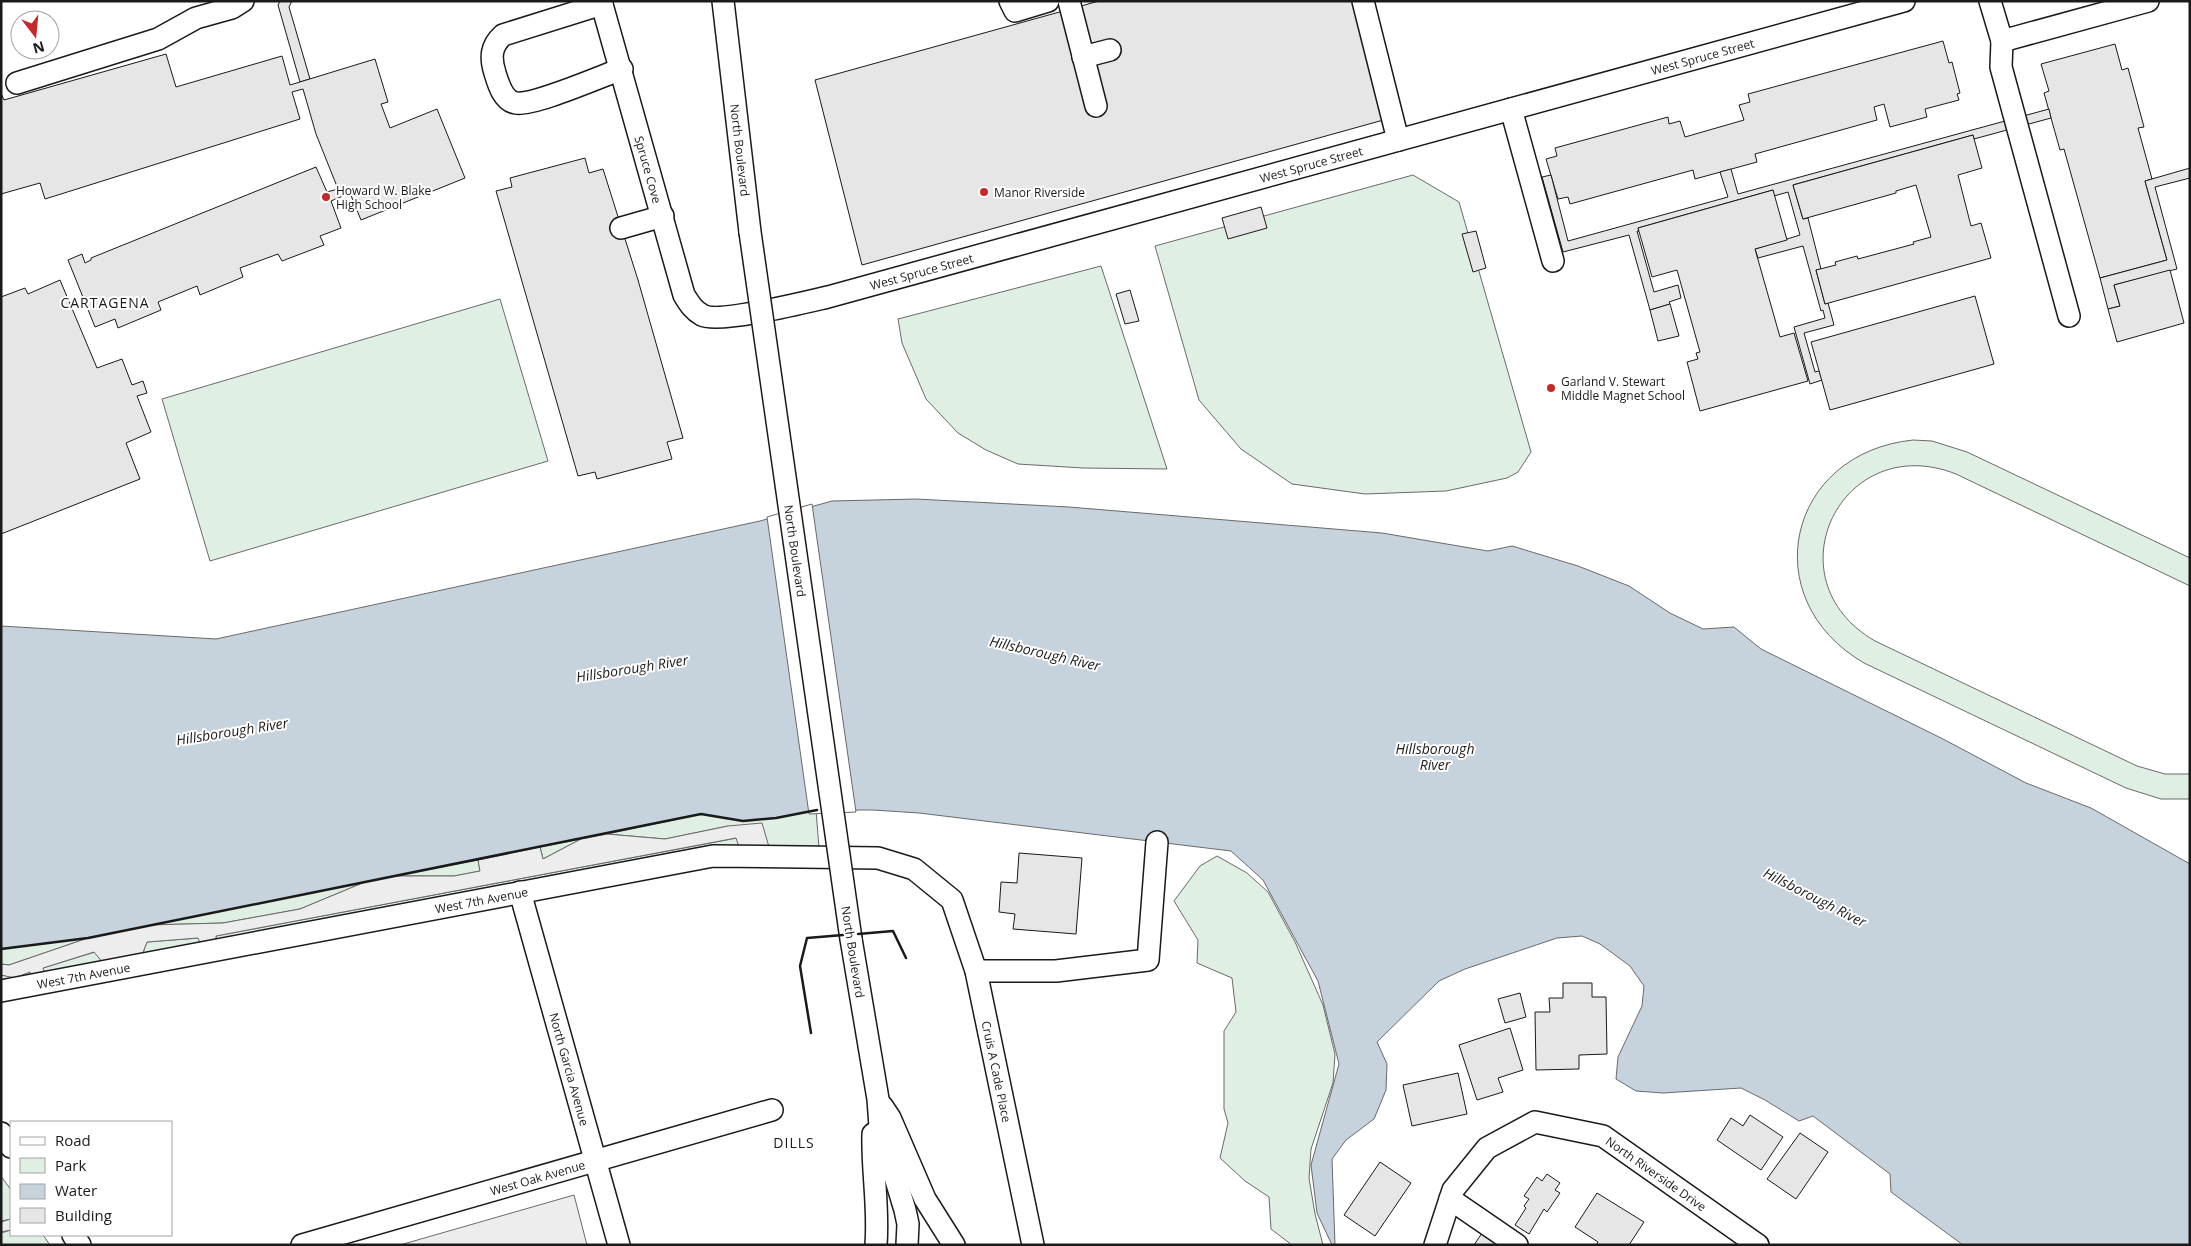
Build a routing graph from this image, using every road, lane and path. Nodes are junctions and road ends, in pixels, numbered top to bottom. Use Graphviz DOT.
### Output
graph roads {
  1 [pos="243,1"];
  2 [pos="723,1"];
  3 [pos="1048,1"];
  4 [pos="1069,1"];
  5 [pos="1363,1"];
  6 [pos="1904,1"];
  7 [pos="1990,1"];
  8 [pos="2148,1"];
  9 [pos="602,3"];
  10 [pos="1012,6"];
  11 [pos="2002,41"];
  12 [pos="1110,50"];
  13 [pos="1083,57"];
  14 [pos="622,69"];
  15 [pos="17,82"];
  16 [pos="1096,106"];
  17 [pos="1511,109"];
  18 [pos="1398,140"];
  19 [pos="662,216"];
  20 [pos="621,228"];
  21 [pos="1554,261"];
  22 [pos="718,316"];
  23 [pos="2069,316"];
  24 [pos="1158,842"];
  25 [pos="520,892"];
  26 [pos="952,900"];
  27 [pos="976,971"];
  28 [pos="1,991"];
  29 [pos="878,1099"];
  30 [pos="772,1110"];
  31 [pos="1,1133"];
  32 [pos="10,1146"];
  33 [pos="595,1161"];
  34 [pos="1452,1194"];
  35 [pos="313,1243"];
  36 [pos="618,1245"];
  37 [pos="876,1245"];
  38 [pos="908,1245"];
  39 [pos="954,1245"];
  40 [pos="1033,1245"];
  41 [pos="1435,1245"];
  42 [pos="1517,1245"];
  43 [pos="1758,1245"];
  1 -- 15 [label="street"];
  2 -- 29 [label="street, North Boulevard, bridge"];
  3 -- 10 [label="street"];
  4 -- 13 [label="street"];
  5 -- 18 [label="street"];
  6 -- 17 [label="street, West Spruce Street"];
  7 -- 11 [label="street"];
  8 -- 11 [label="street"];
  9 -- 14 [label="street, Spruce Cove"];
  9 -- 14 [label="street"];
  11 -- 23 [label="street"];
  12 -- 13 [label="street"];
  13 -- 16 [label="street"];
  14 -- 19 [label="street, Spruce Cove"];
  17 -- 18 [label="street, West Spruce Street"];
  17 -- 21 [label="street"];
  18 -- 22 [label="street, West Spruce Street"];
  19 -- 20 [label="street"];
  19 -- 22 [label="street, Spruce Cove"];
  24 -- 27 [label="street"];
  25 -- 26 [label="street, West 7th Avenue"];
  25 -- 28 [label="street, West 7th Avenue"];
  25 -- 33 [label="street, North Garcia Avenue"];
  26 -- 27 [label="street, Cruis A Cade Place"];
  27 -- 40 [label="street, Cruis A Cade Place"];
  29 -- 37 [label="street"];
  29 -- 38 [label="street, North Boulevard"];
  29 -- 39 [label="street, North Boulevard"];
  30 -- 33 [label="street, West Oak Avenue"];
  31 -- 32 [label="street"];
  33 -- 35 [label="street, West Oak Avenue"];
  33 -- 36 [label="street, North Garcia Avenue"];
  34 -- 41 [label="street, North Riverside Drive"];
  34 -- 42 [label="street"];
  34 -- 43 [label="street, North Riverside Drive"];
}
